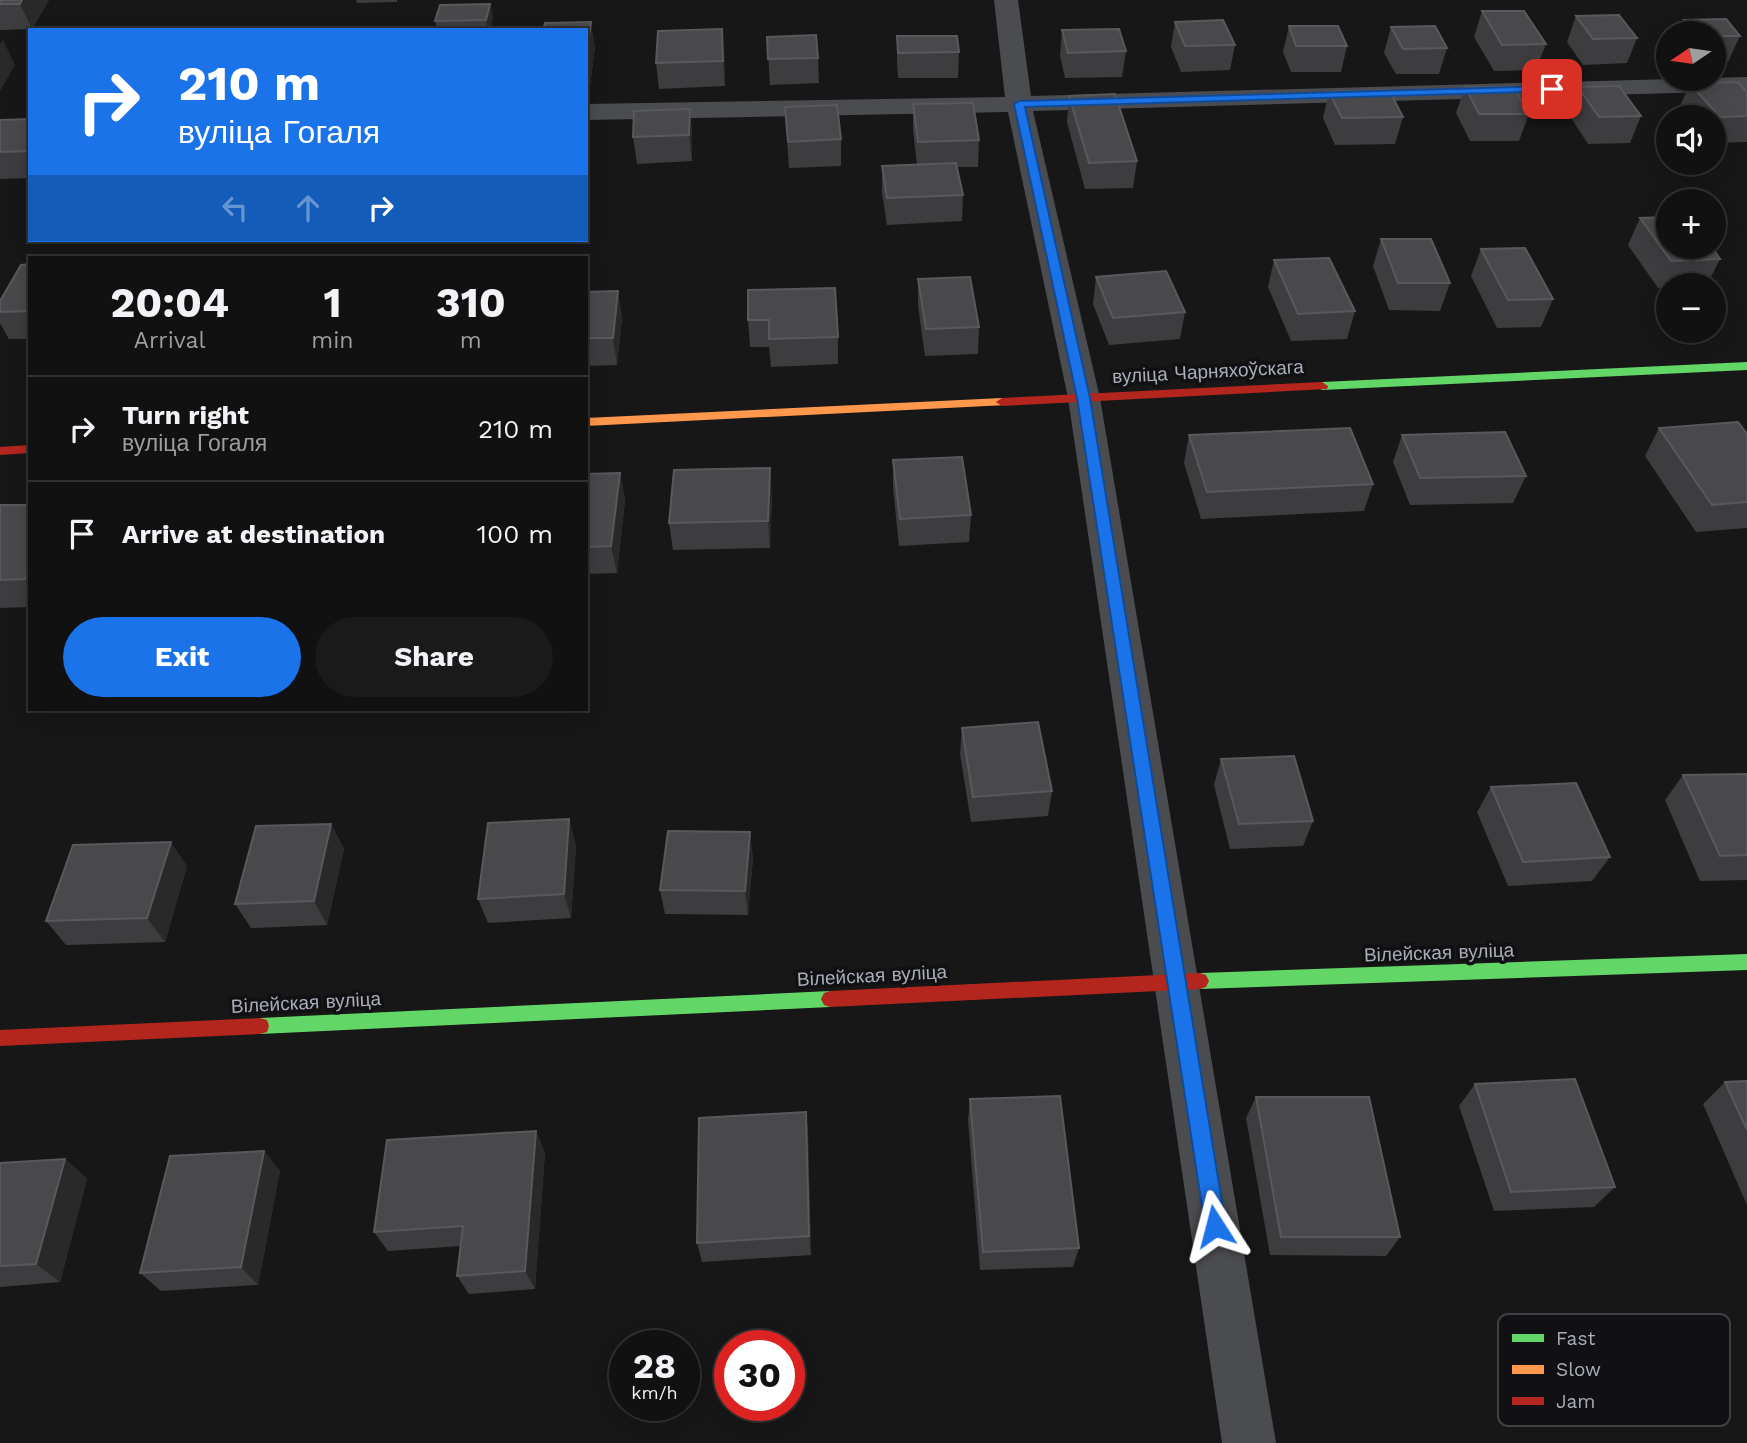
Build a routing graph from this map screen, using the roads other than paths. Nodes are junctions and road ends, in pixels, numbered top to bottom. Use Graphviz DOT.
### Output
graph roads {
  1 [pos="1006,0"];
  2 [pos="1747,84"];
  3 [pos="1019,104"];
  4 [pos="588,111"];
  5 [pos="1747,366"];
  6 [pos="1084,398"];
  7 [pos="588,422"];
  8 [pos="28,449"];
  9 [pos="0,451"];
  10 [pos="1747,962"];
  11 [pos="1177,982"];
  12 [pos="0,1038"];
  13 [pos="1249,1443"];
  1 -- 3 [label="street"];
  2 -- 3 [label="street"];
  3 -- 4 [label="street"];
  3 -- 6 [label="street"];
  5 -- 6 [label="street, вуліца Чарняхоўскага"];
  6 -- 7 [label="street, вуліца Чарняхоўскага"];
  6 -- 11 [label="street"];
  8 -- 9 [label="street"];
  10 -- 11 [label="street, Вілейская вуліца"];
  11 -- 12 [label="street, Вілейская вуліца"];
  11 -- 13 [label="street"];
}
